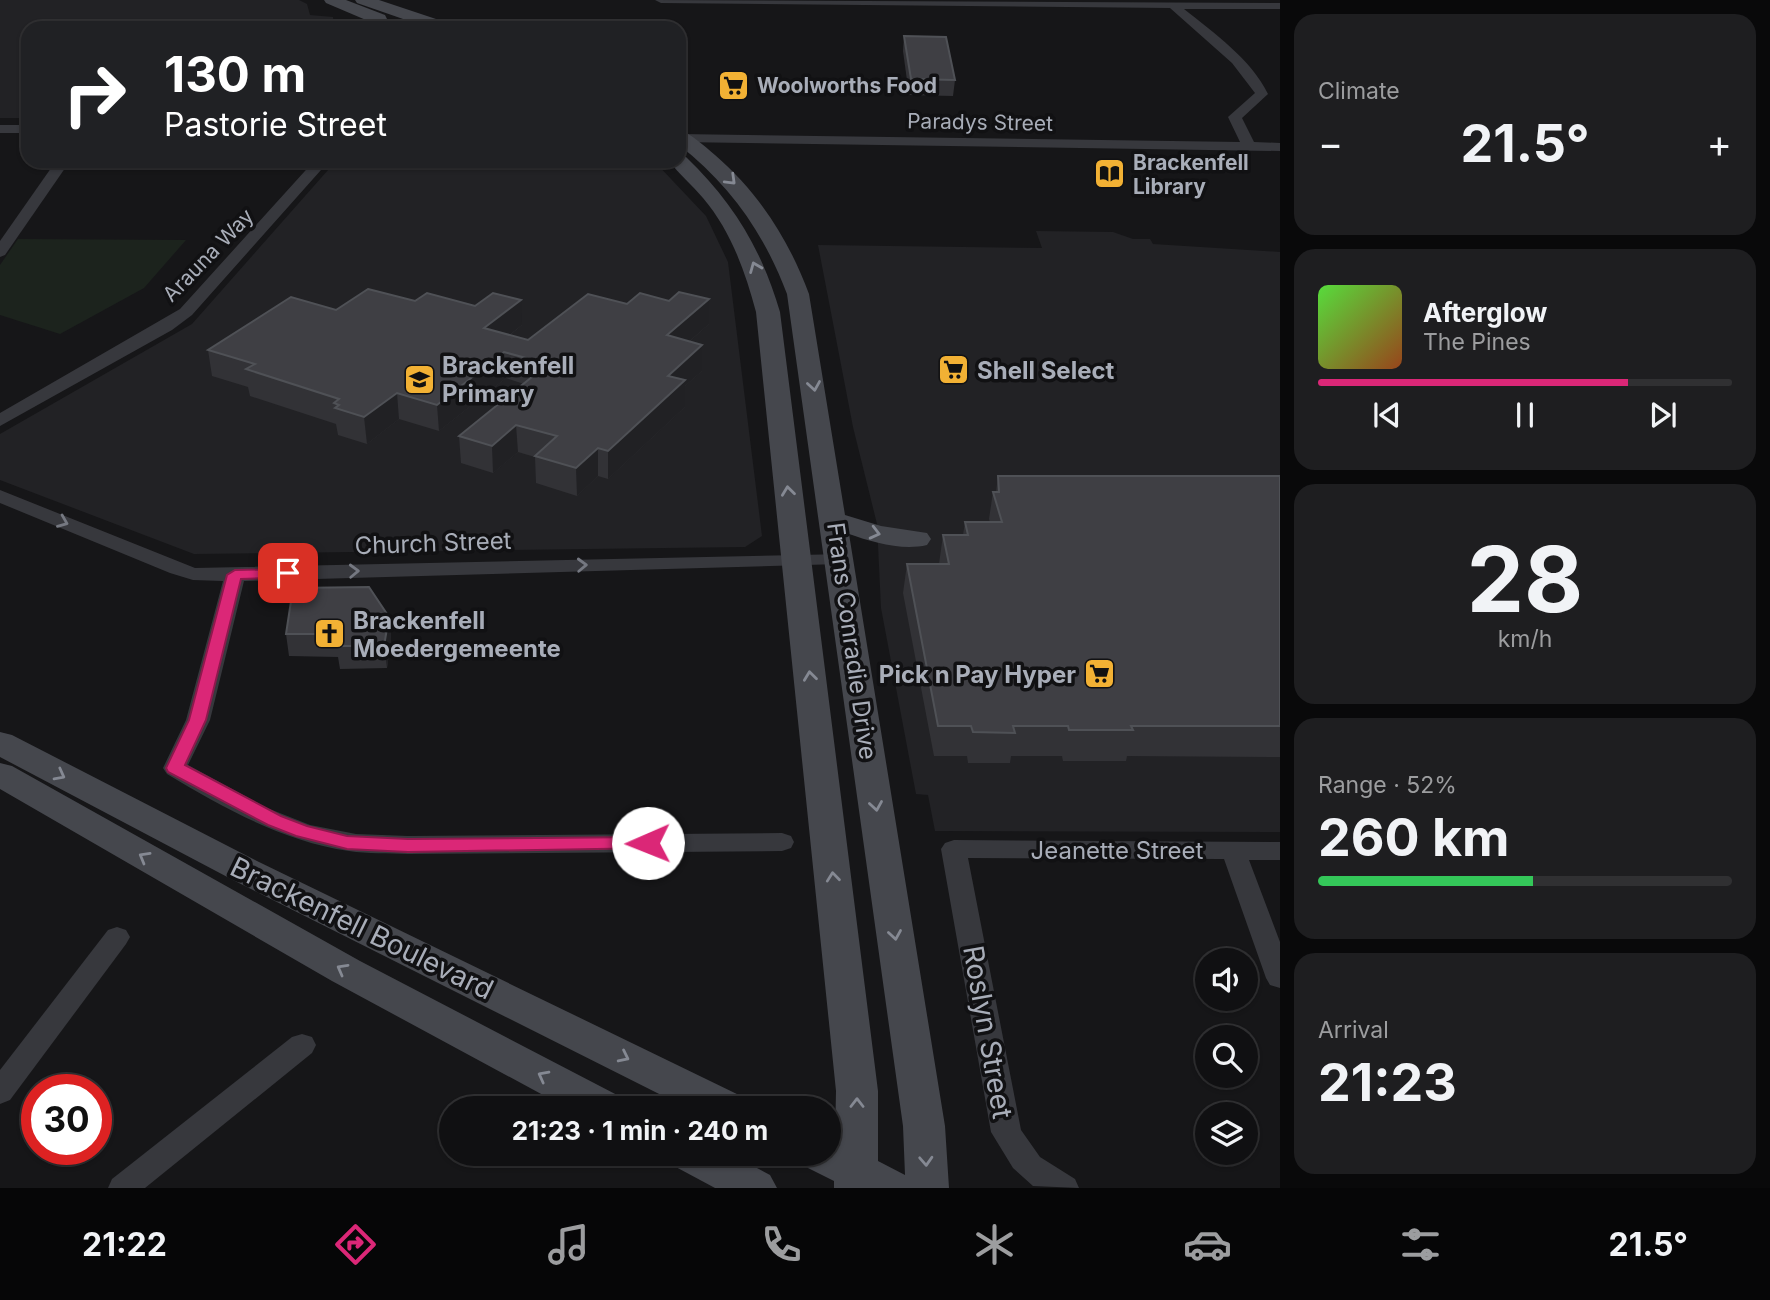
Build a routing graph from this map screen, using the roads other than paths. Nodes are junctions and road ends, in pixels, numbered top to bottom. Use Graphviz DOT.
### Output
graph roads {
  1 [pos="332,0"];
  2 [pos="363,0"];
  3 [pos="661,0"];
  4 [pos="1026,2"];
  5 [pos="1173,5"];
  6 [pos="1280,6"];
  7 [pos="388,21"];
  8 [pos="424,21"];
  9 [pos="0,129"];
  10 [pos="21,129"];
  11 [pos="686,143"];
  12 [pos="1249,146"];
  13 [pos="686,147"];
  14 [pos="1280,147"];
  15 [pos="686,152"];
  16 [pos="58,168"];
  17 [pos="316,168"];
  18 [pos="0,253"];
  19 [pos="0,421"];
  20 [pos="0,496"];
  21 [pos="834,520"];
  22 [pos="917,539"];
  23 [pos="840,558"];
  24 [pos="796,559"];
  25 [pos="235,575"];
  26 [pos="0,743"];
  27 [pos="0,774"];
  28 [pos="782,842"];
  29 [pos="954,849"];
  30 [pos="1233,850"];
  31 [pos="1280,850"];
  32 [pos="117,937"];
  33 [pos="1280,978"];
  34 [pos="302,1045"];
  35 [pos="0,1092"];
  36 [pos="582,1096"];
  37 [pos="702,1096"];
  38 [pos="714,1166"];
  39 [pos="839,1166"];
  40 [pos="867,1183"];
  41 [pos="123,1188"];
  42 [pos="755,1188"];
  43 [pos="928,1188"];
  44 [pos="1064,1188"];
  1 -- 7 [label="street"];
  2 -- 8 [label="street"];
  3 -- 4 [label="street"];
  4 -- 5 [label="street"];
  5 -- 6 [label="street"];
  5 -- 12 [label="street"];
  9 -- 10 [label="street"];
  11 -- 12 [label="street, Paradys Street"];
  12 -- 14 [label="street, Paradys Street"];
  13 -- 21 [label="street, Frans Conradie Drive, one-way"];
  24 -- 15 [label="street, Frans Conradie Drive, one-way"];
  16 -- 18 [label="street"];
  17 -- 19 [label="street, Arauna Way"];
  20 -- 25 [label="street, Church Street, one-way"];
  21 -- 22 [label="street, one-way"];
  21 -- 23 [label="street, Frans Conradie Drive"];
  23 -- 24 [label="street, Church Street"];
  23 -- 43 [label="street, Frans Conradie Drive, one-way"];
  25 -- 24 [label="street, Church Street, one-way"];
  40 -- 24 [label="street, Frans Conradie Drive, one-way"];
  25 -- 28 [label="street"];
  26 -- 37 [label="street, Brackenfell Boulevard, one-way"];
  36 -- 27 [label="street, Brackenfell Boulevard, one-way"];
  29 -- 30 [label="street, Jeanette Street"];
  29 -- 44 [label="street, Roslyn Street"];
  30 -- 31 [label="street, Jeanette Street"];
  30 -- 33 [label="street"];
  32 -- 35 [label="street"];
  34 -- 41 [label="street"];
  38 -- 42 [label="street"];
  39 -- 40 [label="street"];
}
